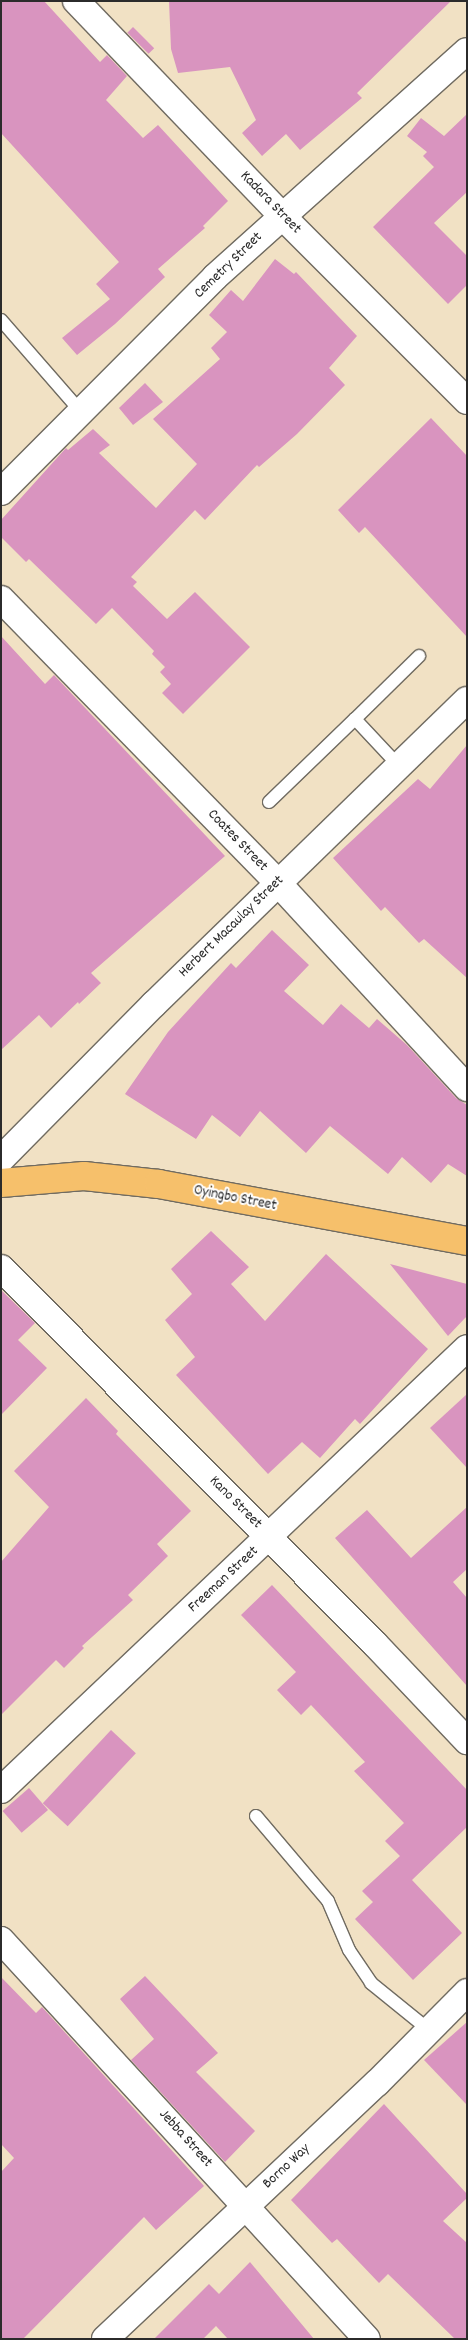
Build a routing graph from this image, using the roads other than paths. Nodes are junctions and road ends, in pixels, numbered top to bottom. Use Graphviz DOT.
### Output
graph roads {
  1 [pos="76,1"];
  2 [pos="467,51"];
  3 [pos="281,215"];
  4 [pos="1,320"];
  5 [pos="467,401"];
  6 [pos="82,413"];
  7 [pos="1,492"];
  8 [pos="1,599"];
  9 [pos="419,656"];
  10 [pos="467,700"];
  11 [pos="355,719"];
  12 [pos="398,765"];
  13 [pos="269,802"];
  14 [pos="278,883"];
  15 [pos="467,1088"];
  16 [pos="1,1158"];
  17 [pos="1,1183"];
  18 [pos="467,1241"];
  19 [pos="1,1268"];
  20 [pos="467,1348"];
  21 [pos="269,1537"];
  22 [pos="467,1741"];
  23 [pos="1,1790"];
  24 [pos="256,1816"];
  25 [pos="1,1940"];
  26 [pos="467,1992"];
  27 [pos="429,2030"];
  28 [pos="245,2207"];
  29 [pos="105,2339"];
  30 [pos="367,2339"];
  1 -- 3 [label="street, Kadara Street"];
  2 -- 3 [label="street, Cemetry Street"];
  3 -- 5 [label="street, Kadara Street"];
  3 -- 6 [label="street, Cemetry Street"];
  4 -- 6 [label="lane"];
  6 -- 7 [label="street, Cemetry Street"];
  8 -- 14 [label="street, Coates Street"];
  9 -- 11 [label="lane"];
  10 -- 12 [label="street, Herbert Macaulay Street"];
  11 -- 12 [label="lane"];
  11 -- 13 [label="lane"];
  12 -- 14 [label="street, Herbert Macaulay Street"];
  14 -- 15 [label="street, Coates Street"];
  14 -- 16 [label="street, Herbert Macaulay Street"];
  17 -- 18 [label="highway, Oyingbo Street"];
  19 -- 21 [label="street, Kano Street"];
  20 -- 21 [label="street, Freeman Street"];
  21 -- 22 [label="street, Kano Street"];
  21 -- 23 [label="street, Freeman Street"];
  24 -- 27 [label="lane"];
  25 -- 28 [label="street, Jebba Street"];
  26 -- 27 [label="street, Borno Way"];
  27 -- 28 [label="street, Borno Way"];
  28 -- 29 [label="street, Borno Way"];
  28 -- 30 [label="street, Jebba Street"];
}
